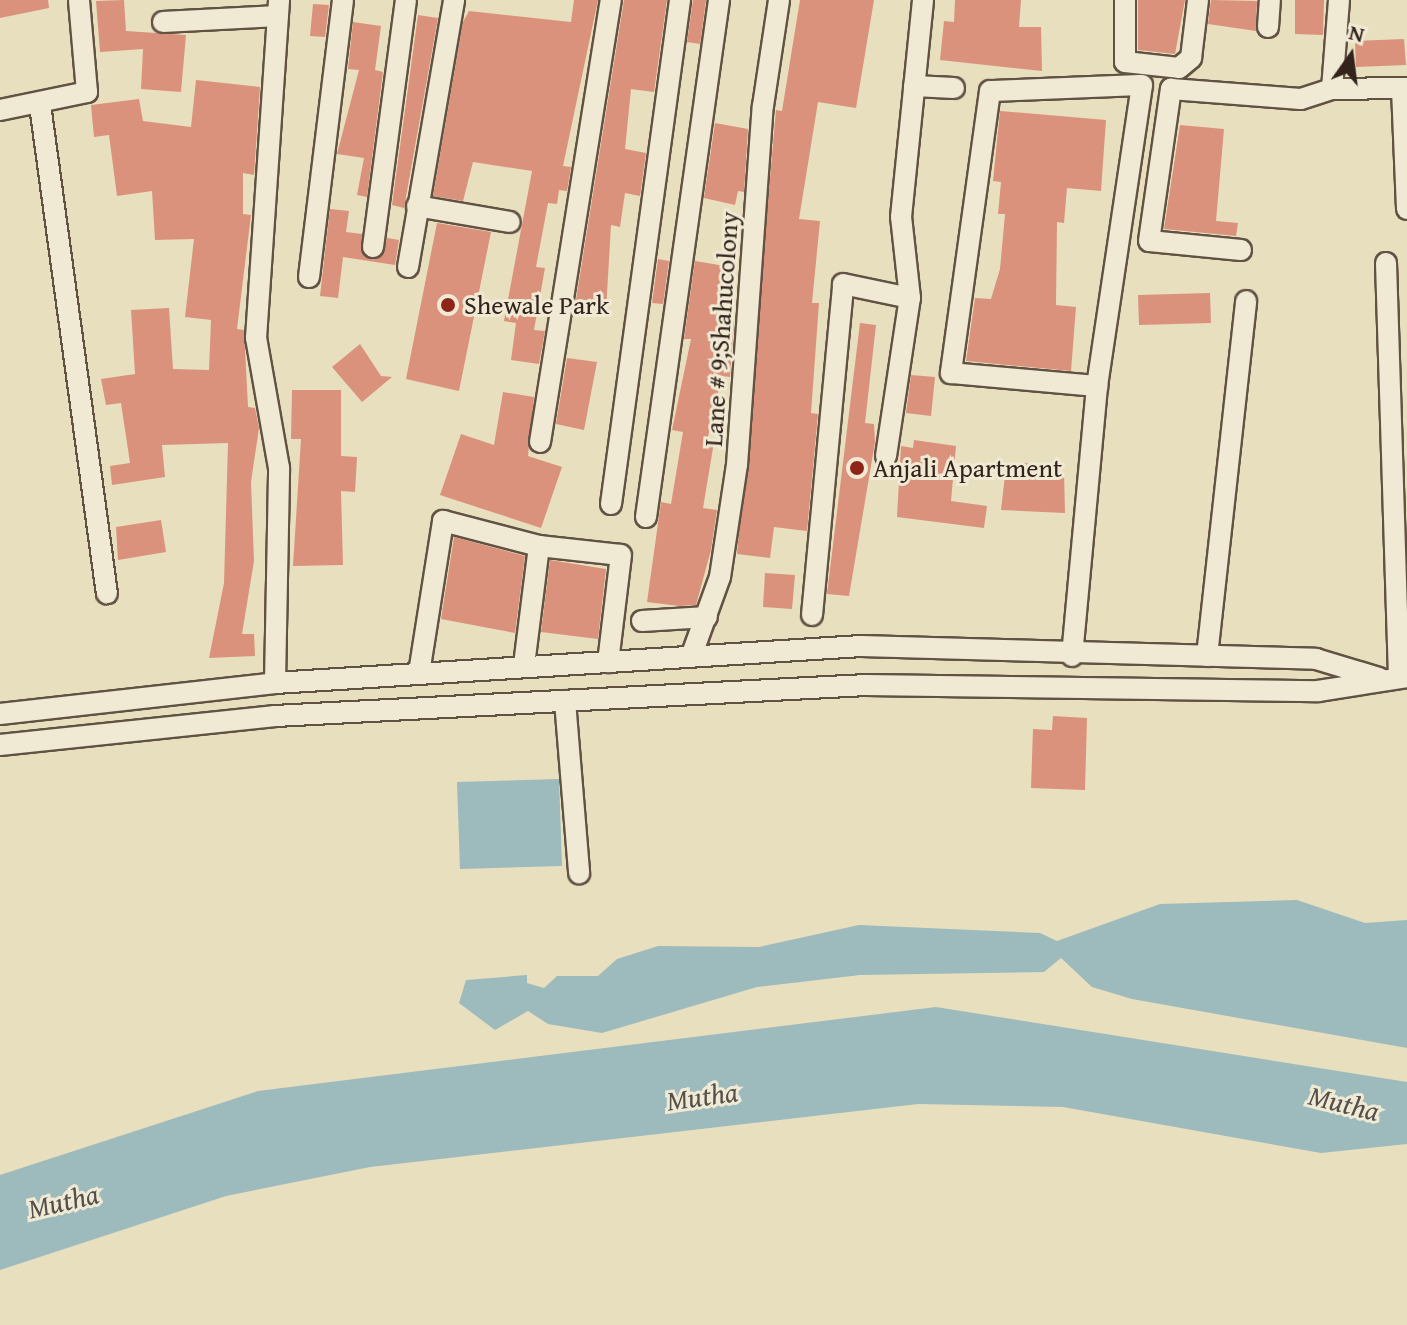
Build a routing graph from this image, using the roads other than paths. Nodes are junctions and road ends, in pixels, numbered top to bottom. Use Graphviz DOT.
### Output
graph roads {
  1 [pos="79,0"];
  2 [pos="343,0"];
  3 [pos="406,0"];
  4 [pos="454,0"];
  5 [pos="611,0"];
  6 [pos="680,0"];
  7 [pos="719,0"];
  8 [pos="779,0"];
  9 [pos="923,0"];
  10 [pos="1125,0"];
  11 [pos="1198,0"];
  12 [pos="1270,0"];
  13 [pos="1339,0"];
  14 [pos="279,8"];
  15 [pos="163,22"];
  16 [pos="1268,27"];
  17 [pos="914,86"];
  18 [pos="954,88"];
  19 [pos="1404,88"];
  20 [pos="1332,89"];
  21 [pos="40,105"];
  22 [pos="0,110"];
  23 [pos="417,206"];
  24 [pos="1407,209"];
  25 [pos="510,222"];
  26 [pos="373,247"];
  27 [pos="1241,250"];
  28 [pos="1386,263"];
  29 [pos="408,267"];
  30 [pos="309,277"];
  31 [pos="910,298"];
  32 [pos="1246,301"];
  33 [pos="1097,386"];
  34 [pos="540,442"];
  35 [pos="886,456"];
  36 [pos="611,504"];
  37 [pos="646,517"];
  38 [pos="539,546"];
  39 [pos="107,593"];
  40 [pos="812,615"];
  41 [pos="707,617"];
  42 [pos="642,621"];
  43 [pos="1072,656"];
  44 [pos="1207,656"];
  45 [pos="691,657"];
  46 [pos="608,662"];
  47 [pos="524,665"];
  48 [pos="419,673"];
  49 [pos="1396,678"];
  50 [pos="275,683"];
  51 [pos="565,701"];
  52 [pos="0,714"];
  53 [pos="0,745"];
  54 [pos="579,873"];
  1 -- 21 [label="street"];
  2 -- 30 [label="street"];
  3 -- 26 [label="street"];
  4 -- 23 [label="street"];
  5 -- 34 [label="street"];
  6 -- 36 [label="street"];
  7 -- 37 [label="street"];
  8 -- 41 [label="street, Lane # 9;Shahucolony"];
  9 -- 17 [label="street"];
  10 -- 11 [label="street"];
  12 -- 16 [label="street"];
  13 -- 20 [label="street"];
  14 -- 15 [label="street"];
  14 -- 50 [label="street"];
  17 -- 18 [label="street"];
  17 -- 31 [label="street"];
  19 -- 20 [label="street"];
  19 -- 24 [label="street"];
  20 -- 27 [label="street"];
  21 -- 22 [label="street"];
  21 -- 39 [label="street"];
  23 -- 25 [label="street"];
  23 -- 29 [label="street"];
  28 -- 49 [label="street"];
  31 -- 35 [label="street"];
  31 -- 40 [label="street"];
  32 -- 44 [label="street"];
  33 -- 33 [label="street"];
  33 -- 43 [label="street"];
  38 -- 46 [label="street"];
  38 -- 47 [label="street"];
  38 -- 48 [label="street"];
  41 -- 42 [label="street"];
  41 -- 45 [label="street, Lane # 9;Shahucolony"];
  43 -- 44 [label="street"];
  43 -- 45 [label="street"];
  44 -- 49 [label="street"];
  45 -- 46 [label="street"];
  46 -- 47 [label="street"];
  47 -- 48 [label="street"];
  48 -- 50 [label="street"];
  49 -- 51 [label="street"];
  50 -- 52 [label="street"];
  51 -- 53 [label="street"];
  51 -- 54 [label="street"];
}
